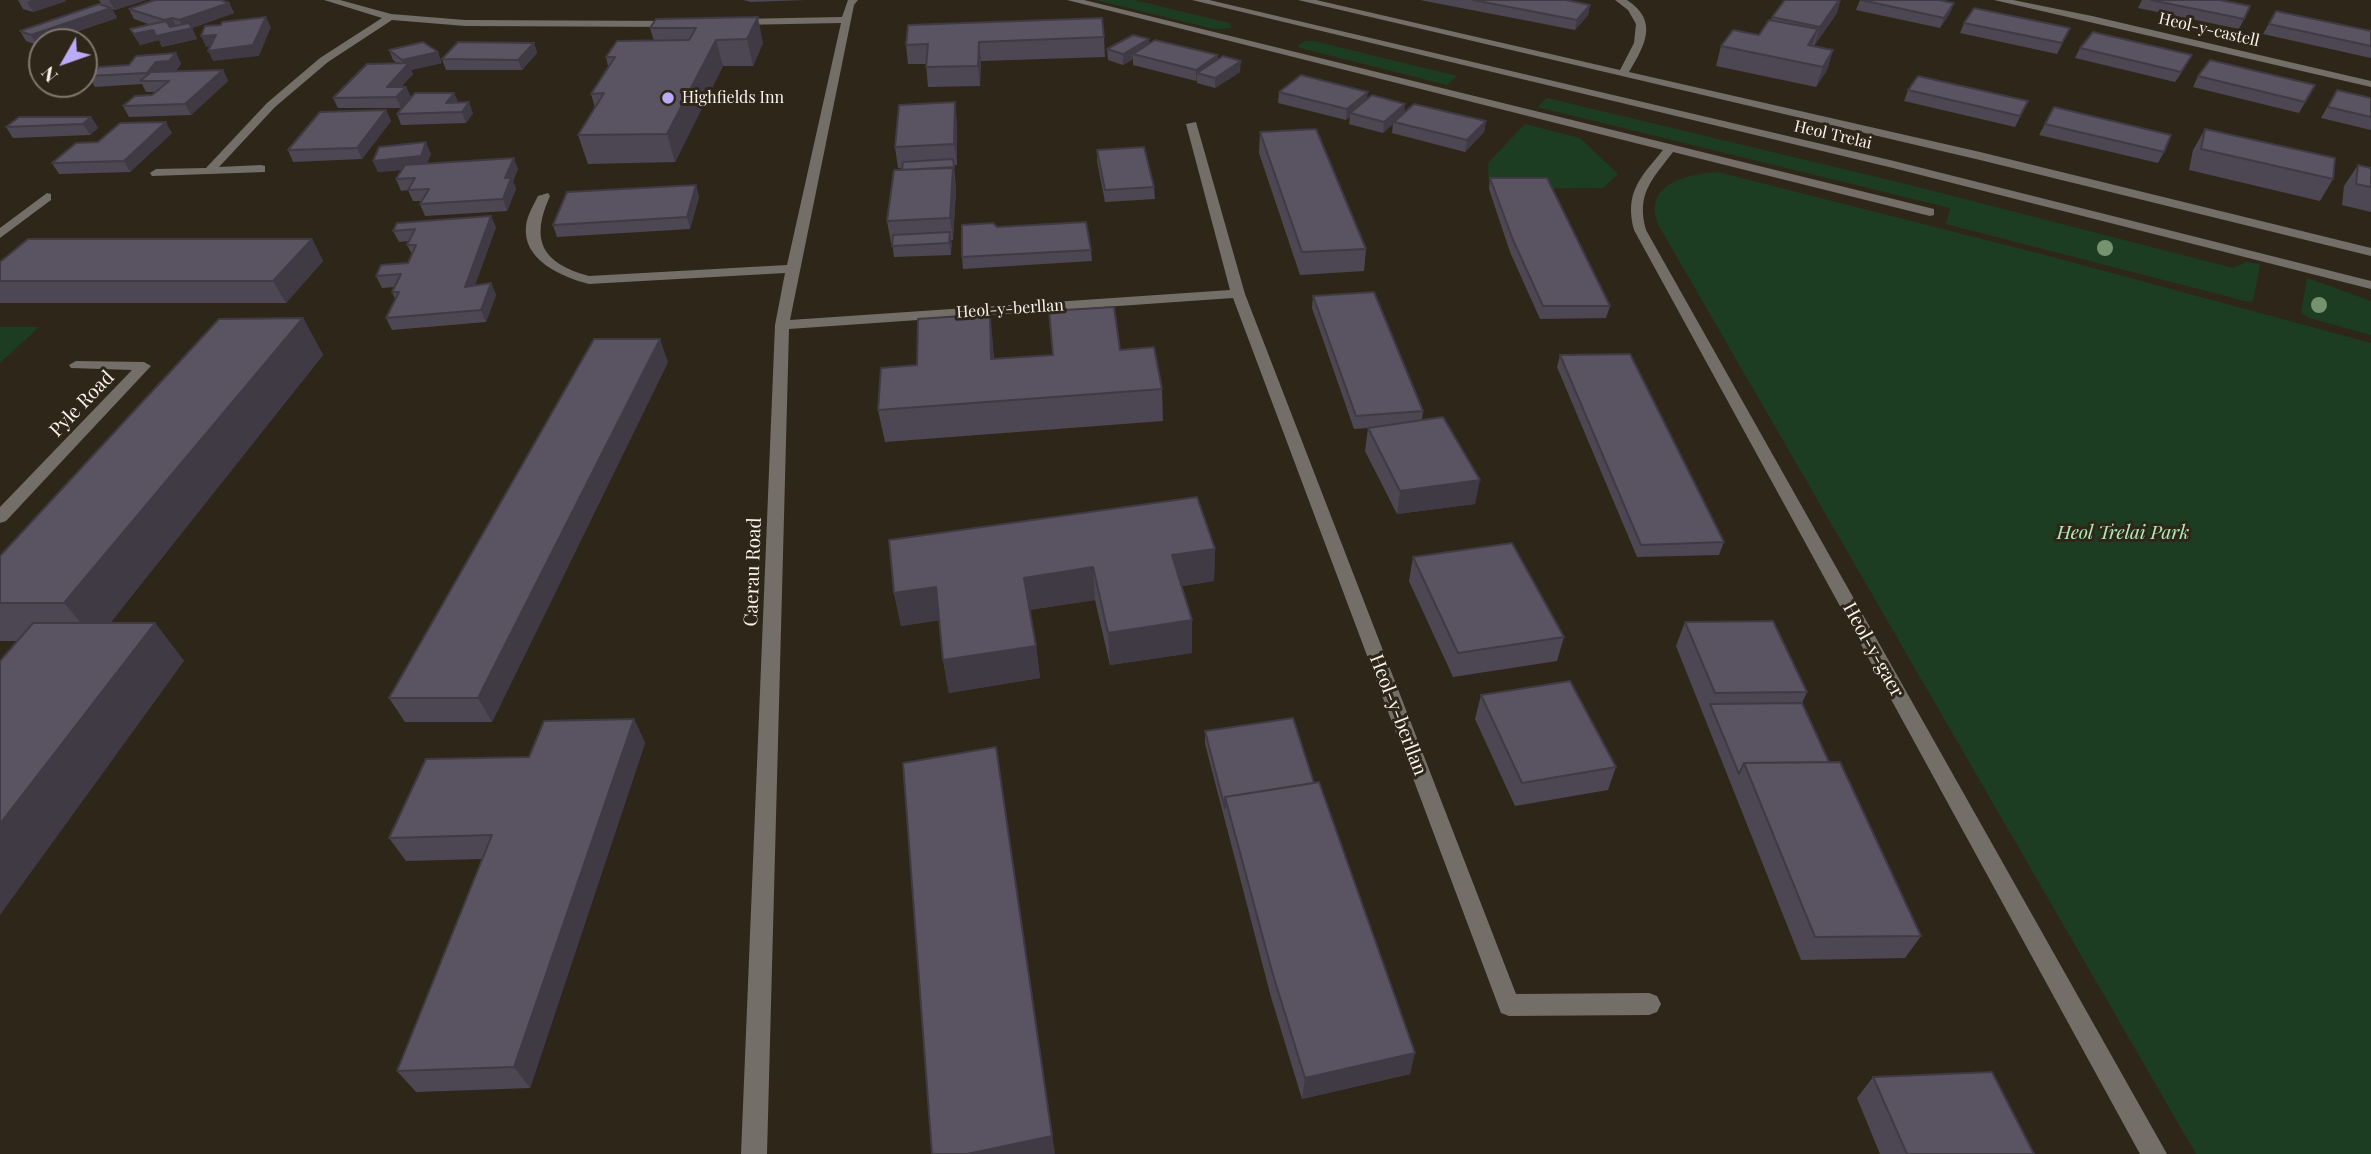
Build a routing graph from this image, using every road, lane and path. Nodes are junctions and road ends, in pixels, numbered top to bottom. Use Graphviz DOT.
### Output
graph roads {
  1 [pos="329,0"];
  2 [pos="853,0"];
  3 [pos="1072,0"];
  4 [pos="1198,0"];
  5 [pos="1303,0"];
  6 [pos="1620,0"];
  7 [pos="1999,0"];
  8 [pos="390,17"];
  9 [pos="846,20"];
  10 [pos="1287,21"];
  11 [pos="693,23"];
  12 [pos="721,23"];
  13 [pos="1272,32"];
  14 [pos="1623,73"];
  15 [pos="2371,84"];
  16 [pos="1192,124"];
  17 [pos="1671,147"];
  18 [pos="261,169"];
  19 [pos="211,170"];
  20 [pos="156,173"];
  21 [pos="544,196"];
  22 [pos="47,197"];
  23 [pos="1930,212"];
  24 [pos="0,234"];
  25 [pos="2371,252"];
  26 [pos="793,269"];
  27 [pos="2371,285"];
  28 [pos="1238,294"];
  29 [pos="782,325"];
  30 [pos="76,365"];
  31 [pos="0,517"];
  32 [pos="1649,1004"];
  33 [pos="754,1154"];
  34 [pos="2154,1154"];
  1 -- 8 [label="street"];
  2 -- 9 [label="street, Caerau Road"];
  3 -- 17 [label="street"];
  4 -- 10 [label="street, Heol Trelai"];
  5 -- 14 [label="street, Heol Trelai"];
  6 -- 14 [label="street"];
  7 -- 15 [label="street, Heol-y-castell"];
  8 -- 11 [label="street"];
  8 -- 19 [label="street"];
  9 -- 12 [label="street"];
  9 -- 26 [label="street, Caerau Road"];
  10 -- 13 [label="street"];
  10 -- 27 [label="street, Heol Trelai"];
  14 -- 25 [label="street, Heol Trelai"];
  16 -- 28 [label="street, Heol-y-berllan"];
  17 -- 23 [label="street"];
  17 -- 34 [label="street, Heol-y-gaer"];
  18 -- 19 [label="street"];
  19 -- 20 [label="street"];
  21 -- 26 [label="street"];
  22 -- 24 [label="street"];
  26 -- 29 [label="street, Caerau Road"];
  28 -- 29 [label="street, Heol-y-berllan"];
  28 -- 32 [label="street, Heol-y-berllan"];
  29 -- 33 [label="street, Caerau Road"];
  30 -- 31 [label="street, Pyle Road"];
}
